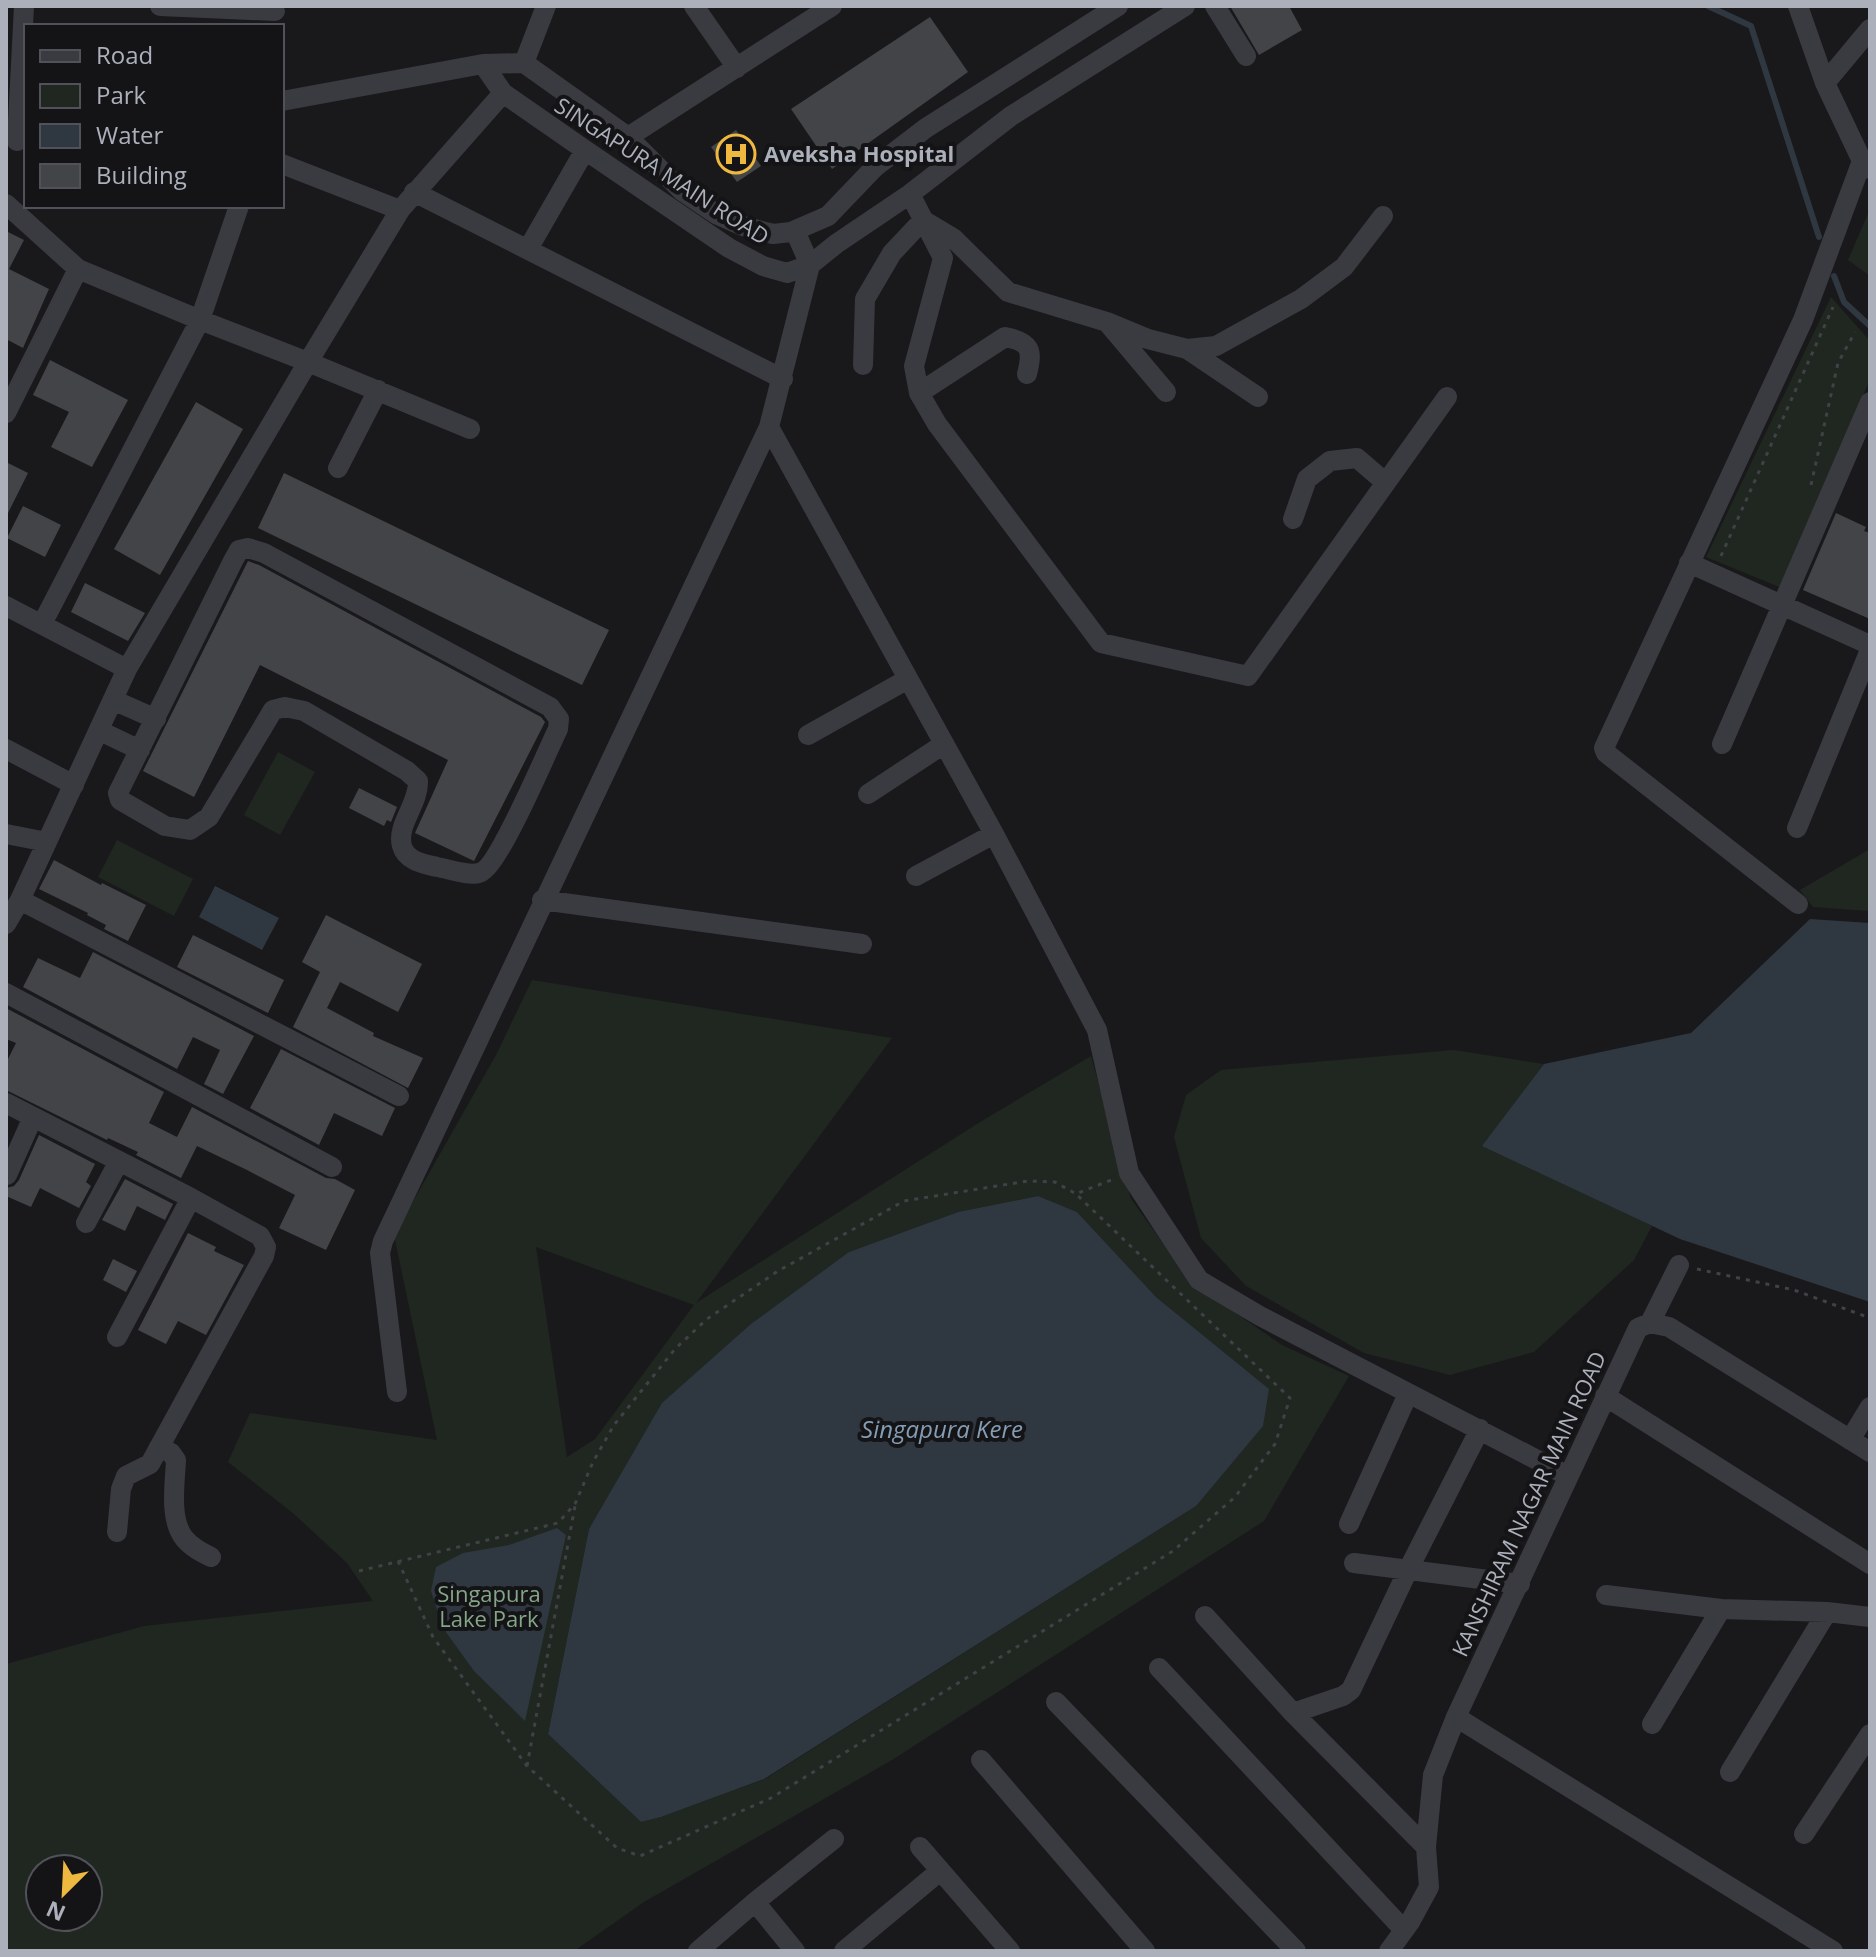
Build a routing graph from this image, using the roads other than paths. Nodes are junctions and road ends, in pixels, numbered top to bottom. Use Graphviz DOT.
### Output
graph roads {
  1 [pos="24,6"];
  2 [pos="160,6"];
  3 [pos="546,6"];
  4 [pos="694,6"];
  5 [pos="832,6"];
  6 [pos="1118,6"];
  7 [pos="1185,6"];
  8 [pos="1215,6"];
  9 [pos="1798,6"];
  10 [pos="273,14"];
  11 [pos="1870,29"];
  12 [pos="1246,56"];
  13 [pos="524,63"];
  14 [pos="483,64"];
  15 [pos="737,68"];
  16 [pos="23,74"];
  17 [pos="1825,83"];
  18 [pos="503,93"];
  19 [pos="284,101"];
  20 [pos="628,137"];
  21 [pos="16,141"];
  22 [pos="585,150"];
  23 [pos="284,165"];
  24 [pos="1866,165"];
  25 [pos="414,192"];
  26 [pos="910,194"];
  27 [pos="6,204"];
  28 [pos="238,208"];
  29 [pos="400,210"];
  30 [pos="1383,216"];
  31 [pos="923,220"];
  32 [pos="795,231"];
  33 [pos="528,249"];
  34 [pos="810,265"];
  35 [pos="78,269"];
  36 [pos="200,320"];
  37 [pos="1107,322"];
  38 [pos="1187,349"];
  39 [pos="308,362"];
  40 [pos="863,365"];
  41 [pos="1027,374"];
  42 [pos="783,379"];
  43 [pos="378,390"];
  44 [pos="1166,392"];
  45 [pos="919,393"];
  46 [pos="1258,397"];
  47 [pos="1447,397"];
  48 [pos="1870,402"];
  49 [pos="6,413"];
  50 [pos="769,427"];
  51 [pos="470,429"];
  52 [pos="338,468"];
  53 [pos="1386,483"];
  54 [pos="1293,519"];
  55 [pos="1689,563"];
  56 [pos="1781,605"];
  57 [pos="6,606"];
  58 [pos="42,624"];
  59 [pos="1870,648"];
  60 [pos="127,669"];
  61 [pos="908,679"];
  62 [pos="113,700"];
  63 [pos="156,719"];
  64 [pos="100,731"];
  65 [pos="808,735"];
  66 [pos="944,744"];
  67 [pos="1722,744"];
  68 [pos="6,749"];
  69 [pos="140,750"];
  70 [pos="74,785"];
  71 [pos="868,794"];
  72 [pos="1797,828"];
  73 [pos="6,834"];
  74 [pos="994,834"];
  75 [pos="47,842"];
  76 [pos="916,876"];
  77 [pos="20,900"];
  78 [pos="542,900"];
  79 [pos="1798,904"];
  80 [pos="6,924"];
  81 [pos="862,944"];
  82 [pos="6,993"];
  83 [pos="399,1096"];
  84 [pos="6,1103"];
  85 [pos="33,1117"];
  86 [pos="119,1161"];
  87 [pos="332,1167"];
  88 [pos="7,1175"];
  89 [pos="191,1198"];
  90 [pos="86,1223"];
  91 [pos="1679,1265"];
  92 [pos="1650,1323"];
  93 [pos="117,1337"];
  94 [pos="397,1392"];
  95 [pos="1408,1394"];
  96 [pos="1605,1396"];
  97 [pos="1870,1407"];
  98 [pos="1480,1429"];
  99 [pos="1850,1440"];
  100 [pos="159,1447"];
  101 [pos="1870,1452"];
  102 [pos="1568,1476"];
  103 [pos="1349,1524"];
  104 [pos="117,1532"];
  105 [pos="211,1557"];
  106 [pos="1354,1563"];
  107 [pos="1870,1564"];
  108 [pos="1408,1570"];
  109 [pos="1520,1584"];
  110 [pos="1606,1595"];
  111 [pos="1721,1609"];
  112 [pos="1827,1612"];
  113 [pos="1205,1616"];
  114 [pos="1870,1617"];
  115 [pos="1159,1668"];
  116 [pos="1056,1702"];
  117 [pos="1293,1713"];
  118 [pos="1456,1717"];
  119 [pos="1652,1724"];
  120 [pos="1870,1734"];
  121 [pos="981,1760"];
  122 [pos="1730,1772"];
  123 [pos="1804,1834"];
  124 [pos="834,1839"];
  125 [pos="920,1847"];
  126 [pos="1426,1847"];
  127 [pos="940,1871"];
  128 [pos="755,1902"];
  129 [pos="1404,1930"];
  130 [pos="698,1951"];
  131 [pos="795,1951"];
  132 [pos="844,1951"];
  133 [pos="1010,1951"];
  134 [pos="1145,1951"];
  135 [pos="1296,1951"];
  136 [pos="1389,1951"];
  137 [pos="1833,1951"];
  1 -- 16 [label="street"];
  2 -- 10 [label="street"];
  3 -- 13 [label="street"];
  4 -- 15 [label="street"];
  5 -- 15 [label="street"];
  6 -- 32 [label="street, SINGAPURA MAIN ROAD"];
  7 -- 26 [label="street"];
  8 -- 12 [label="street"];
  9 -- 17 [label="street"];
  11 -- 17 [label="street"];
  13 -- 14 [label="street"];
  13 -- 20 [label="street, SINGAPURA MAIN ROAD"];
  14 -- 18 [label="street, SINGAPURA MAIN ROAD"];
  14 -- 19 [label="street"];
  15 -- 20 [label="street"];
  16 -- 21 [label="street"];
  17 -- 24 [label="street"];
  18 -- 22 [label="street, SINGAPURA MAIN ROAD"];
  18 -- 25 [label="street"];
  20 -- 32 [label="street, SINGAPURA MAIN ROAD"];
  22 -- 33 [label="street"];
  22 -- 34 [label="street, SINGAPURA MAIN ROAD"];
  23 -- 29 [label="street"];
  24 -- 55 [label="street"];
  25 -- 29 [label="street"];
  25 -- 33 [label="street"];
  26 -- 31 [label="street"];
  26 -- 34 [label="street"];
  27 -- 35 [label="street"];
  28 -- 36 [label="street"];
  29 -- 39 [label="street"];
  30 -- 38 [label="street"];
  31 -- 37 [label="street"];
  31 -- 40 [label="street"];
  31 -- 45 [label="street"];
  32 -- 34 [label="street"];
  33 -- 42 [label="street"];
  34 -- 42 [label="street"];
  35 -- 36 [label="street"];
  35 -- 49 [label="street"];
  36 -- 39 [label="street"];
  36 -- 58 [label="street"];
  37 -- 38 [label="street"];
  37 -- 44 [label="street"];
  38 -- 46 [label="street"];
  39 -- 43 [label="street"];
  39 -- 60 [label="street"];
  41 -- 45 [label="street"];
  42 -- 50 [label="street"];
  43 -- 51 [label="street"];
  43 -- 52 [label="street"];
  45 -- 53 [label="street"];
  47 -- 53 [label="street"];
  48 -- 56 [label="street"];
  50 -- 61 [label="street"];
  50 -- 78 [label="street"];
  53 -- 54 [label="street"];
  55 -- 56 [label="street"];
  55 -- 79 [label="street"];
  56 -- 59 [label="street"];
  56 -- 67 [label="street"];
  57 -- 58 [label="street"];
  58 -- 60 [label="street"];
  59 -- 72 [label="street"];
  60 -- 62 [label="street"];
  61 -- 65 [label="street"];
  61 -- 66 [label="street"];
  62 -- 63 [label="street"];
  62 -- 64 [label="street"];
  63 -- 69 [label="street"];
  63 -- 69 [label="street"];
  64 -- 69 [label="street"];
  64 -- 70 [label="street"];
  66 -- 71 [label="street"];
  66 -- 74 [label="street"];
  68 -- 70 [label="street"];
  70 -- 75 [label="street"];
  73 -- 75 [label="street"];
  74 -- 76 [label="street"];
  74 -- 95 [label="street"];
  75 -- 77 [label="street"];
  77 -- 80 [label="street"];
  77 -- 83 [label="street"];
  78 -- 81 [label="street"];
  78 -- 94 [label="street"];
  82 -- 87 [label="street"];
  84 -- 85 [label="street"];
  85 -- 86 [label="street"];
  85 -- 88 [label="street"];
  86 -- 89 [label="street"];
  86 -- 90 [label="street"];
  89 -- 93 [label="street"];
  89 -- 100 [label="street"];
  91 -- 92 [label="street, KANSHIRAM NAGAR MAIN ROAD"];
  92 -- 96 [label="street, KANSHIRAM NAGAR MAIN ROAD"];
  92 -- 99 [label="street"];
  95 -- 98 [label="street"];
  95 -- 103 [label="street"];
  96 -- 102 [label="street, KANSHIRAM NAGAR MAIN ROAD"];
  96 -- 107 [label="street"];
  97 -- 99 [label="street"];
  98 -- 102 [label="street"];
  98 -- 108 [label="street"];
  99 -- 101 [label="street"];
  100 -- 104 [label="street"];
  100 -- 105 [label="street"];
  102 -- 109 [label="street, KANSHIRAM NAGAR MAIN ROAD"];
  106 -- 108 [label="street"];
  108 -- 109 [label="street"];
  108 -- 117 [label="street"];
  109 -- 118 [label="street, KANSHIRAM NAGAR MAIN ROAD"];
  110 -- 111 [label="street"];
  111 -- 112 [label="street"];
  111 -- 119 [label="street"];
  112 -- 114 [label="street"];
  112 -- 122 [label="street"];
  113 -- 117 [label="street"];
  115 -- 129 [label="street"];
  116 -- 135 [label="street"];
  117 -- 126 [label="street"];
  118 -- 126 [label="street, KANSHIRAM NAGAR MAIN ROAD"];
  118 -- 137 [label="street"];
  120 -- 123 [label="street"];
  121 -- 134 [label="street"];
  124 -- 128 [label="street"];
  125 -- 127 [label="street"];
  126 -- 129 [label="street, KANSHIRAM NAGAR MAIN ROAD"];
  127 -- 132 [label="street"];
  127 -- 133 [label="street"];
  128 -- 130 [label="street"];
  128 -- 131 [label="street"];
  129 -- 136 [label="street, KANSHIRAM NAGAR MAIN ROAD"];
}
